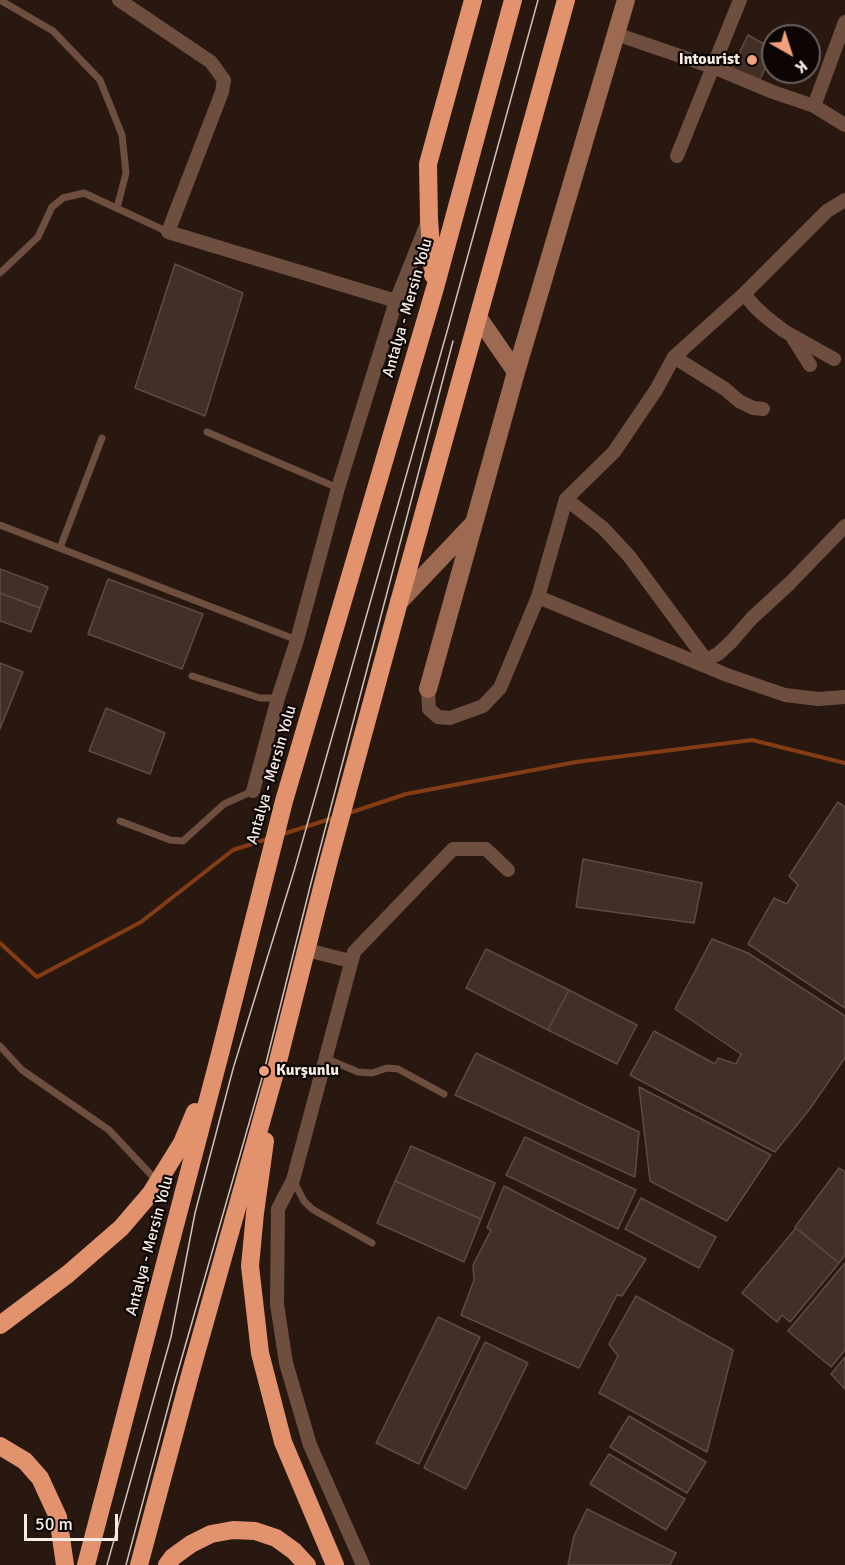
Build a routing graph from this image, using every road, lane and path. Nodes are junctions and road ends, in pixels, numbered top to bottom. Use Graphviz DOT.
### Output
graph roads {
  1 [pos="0,0"];
  2 [pos="119,0"];
  3 [pos="473,0"];
  4 [pos="513,0"];
  5 [pos="566,0"];
  6 [pos="626,0"];
  7 [pos="740,0"];
  8 [pos="845,22"];
  9 [pos="616,34"];
  10 [pos="713,67"];
  11 [pos="814,106"];
  12 [pos="845,125"];
  13 [pos="677,156"];
  14 [pos="845,200"];
  15 [pos="117,208"];
  16 [pos="429,219"];
  17 [pos="168,232"];
  18 [pos="0,273"];
  19 [pos="435,288"];
  20 [pos="744,294"];
  21 [pos="396,301"];
  22 [pos="478,317"];
  23 [pos="789,334"];
  24 [pos="674,357"];
  25 [pos="834,359"];
  26 [pos="810,365"];
  27 [pos="516,372"];
  28 [pos="763,408"];
  29 [pos="207,432"];
  30 [pos="102,438"];
  31 [pos="338,488"];
  32 [pos="566,499"];
  33 [pos="476,520"];
  34 [pos="0,525"];
  35 [pos="845,526"];
  36 [pos="60,548"];
  37 [pos="538,597"];
  38 [pos="399,602"];
  39 [pos="297,640"];
  40 [pos="703,662"];
  41 [pos="192,676"];
  42 [pos="428,689"];
  43 [pos="845,697"];
  44 [pos="278,698"];
  45 [pos="254,791"];
  46 [pos="120,820"];
  47 [pos="508,870"];
  48 [pos="307,950"];
  49 [pos="350,961"];
  50 [pos="0,1046"];
  51 [pos="221,1050"];
  52 [pos="325,1058"];
  53 [pos="276,1069"];
  54 [pos="444,1094"];
  55 [pos="293,1180"];
  56 [pos="158,1182"];
  57 [pos="372,1243"];
  58 [pos="0,1324"];
  59 [pos="0,1446"];
  60 [pos="65,1565"];
  61 [pos="86,1565"];
  62 [pos="140,1565"];
  63 [pos="167,1565"];
  64 [pos="307,1565"];
  65 [pos="335,1565"];
  66 [pos="363,1565"];
  1 -- 15 [label="lane"];
  2 -- 17 [label="street"];
  3 -- 16 [label="highway"];
  4 -- 19 [label="highway, Antalya - Mersin Yolu"];
  5 -- 22 [label="highway"];
  6 -- 9 [label="street"];
  7 -- 10 [label="street"];
  8 -- 11 [label="street"];
  9 -- 10 [label="street"];
  9 -- 27 [label="street"];
  10 -- 11 [label="street"];
  10 -- 13 [label="street"];
  11 -- 12 [label="street"];
  14 -- 20 [label="street"];
  15 -- 17 [label="lane"];
  15 -- 18 [label="lane"];
  16 -- 19 [label="highway"];
  16 -- 21 [label="street"];
  17 -- 21 [label="street"];
  19 -- 51 [label="highway, Antalya - Mersin Yolu"];
  20 -- 23 [label="street"];
  20 -- 24 [label="street"];
  21 -- 31 [label="street"];
  22 -- 27 [label="street"];
  22 -- 38 [label="highway"];
  23 -- 25 [label="street"];
  23 -- 26 [label="street"];
  24 -- 28 [label="street"];
  24 -- 32 [label="street"];
  27 -- 33 [label="street"];
  29 -- 31 [label="lane"];
  30 -- 36 [label="lane"];
  31 -- 39 [label="street"];
  32 -- 37 [label="street"];
  32 -- 40 [label="street"];
  33 -- 38 [label="street"];
  33 -- 42 [label="street"];
  34 -- 36 [label="lane"];
  35 -- 40 [label="street"];
  36 -- 39 [label="lane"];
  37 -- 40 [label="street"];
  37 -- 42 [label="street"];
  38 -- 48 [label="highway"];
  39 -- 44 [label="street"];
  40 -- 43 [label="street"];
  41 -- 44 [label="lane"];
  44 -- 45 [label="street"];
  45 -- 46 [label="lane"];
  47 -- 49 [label="street"];
  48 -- 49 [label="street"];
  48 -- 53 [label="highway"];
  49 -- 52 [label="street"];
  50 -- 56 [label="lane"];
  51 -- 56 [label="highway"];
  51 -- 61 [label="highway, Antalya - Mersin Yolu"];
  52 -- 54 [label="lane"];
  52 -- 55 [label="street"];
  53 -- 62 [label="highway"];
  53 -- 65 [label="highway"];
  55 -- 57 [label="lane"];
  55 -- 66 [label="street"];
  56 -- 58 [label="highway"];
  59 -- 60 [label="highway"];
  63 -- 64 [label="highway"];
}
